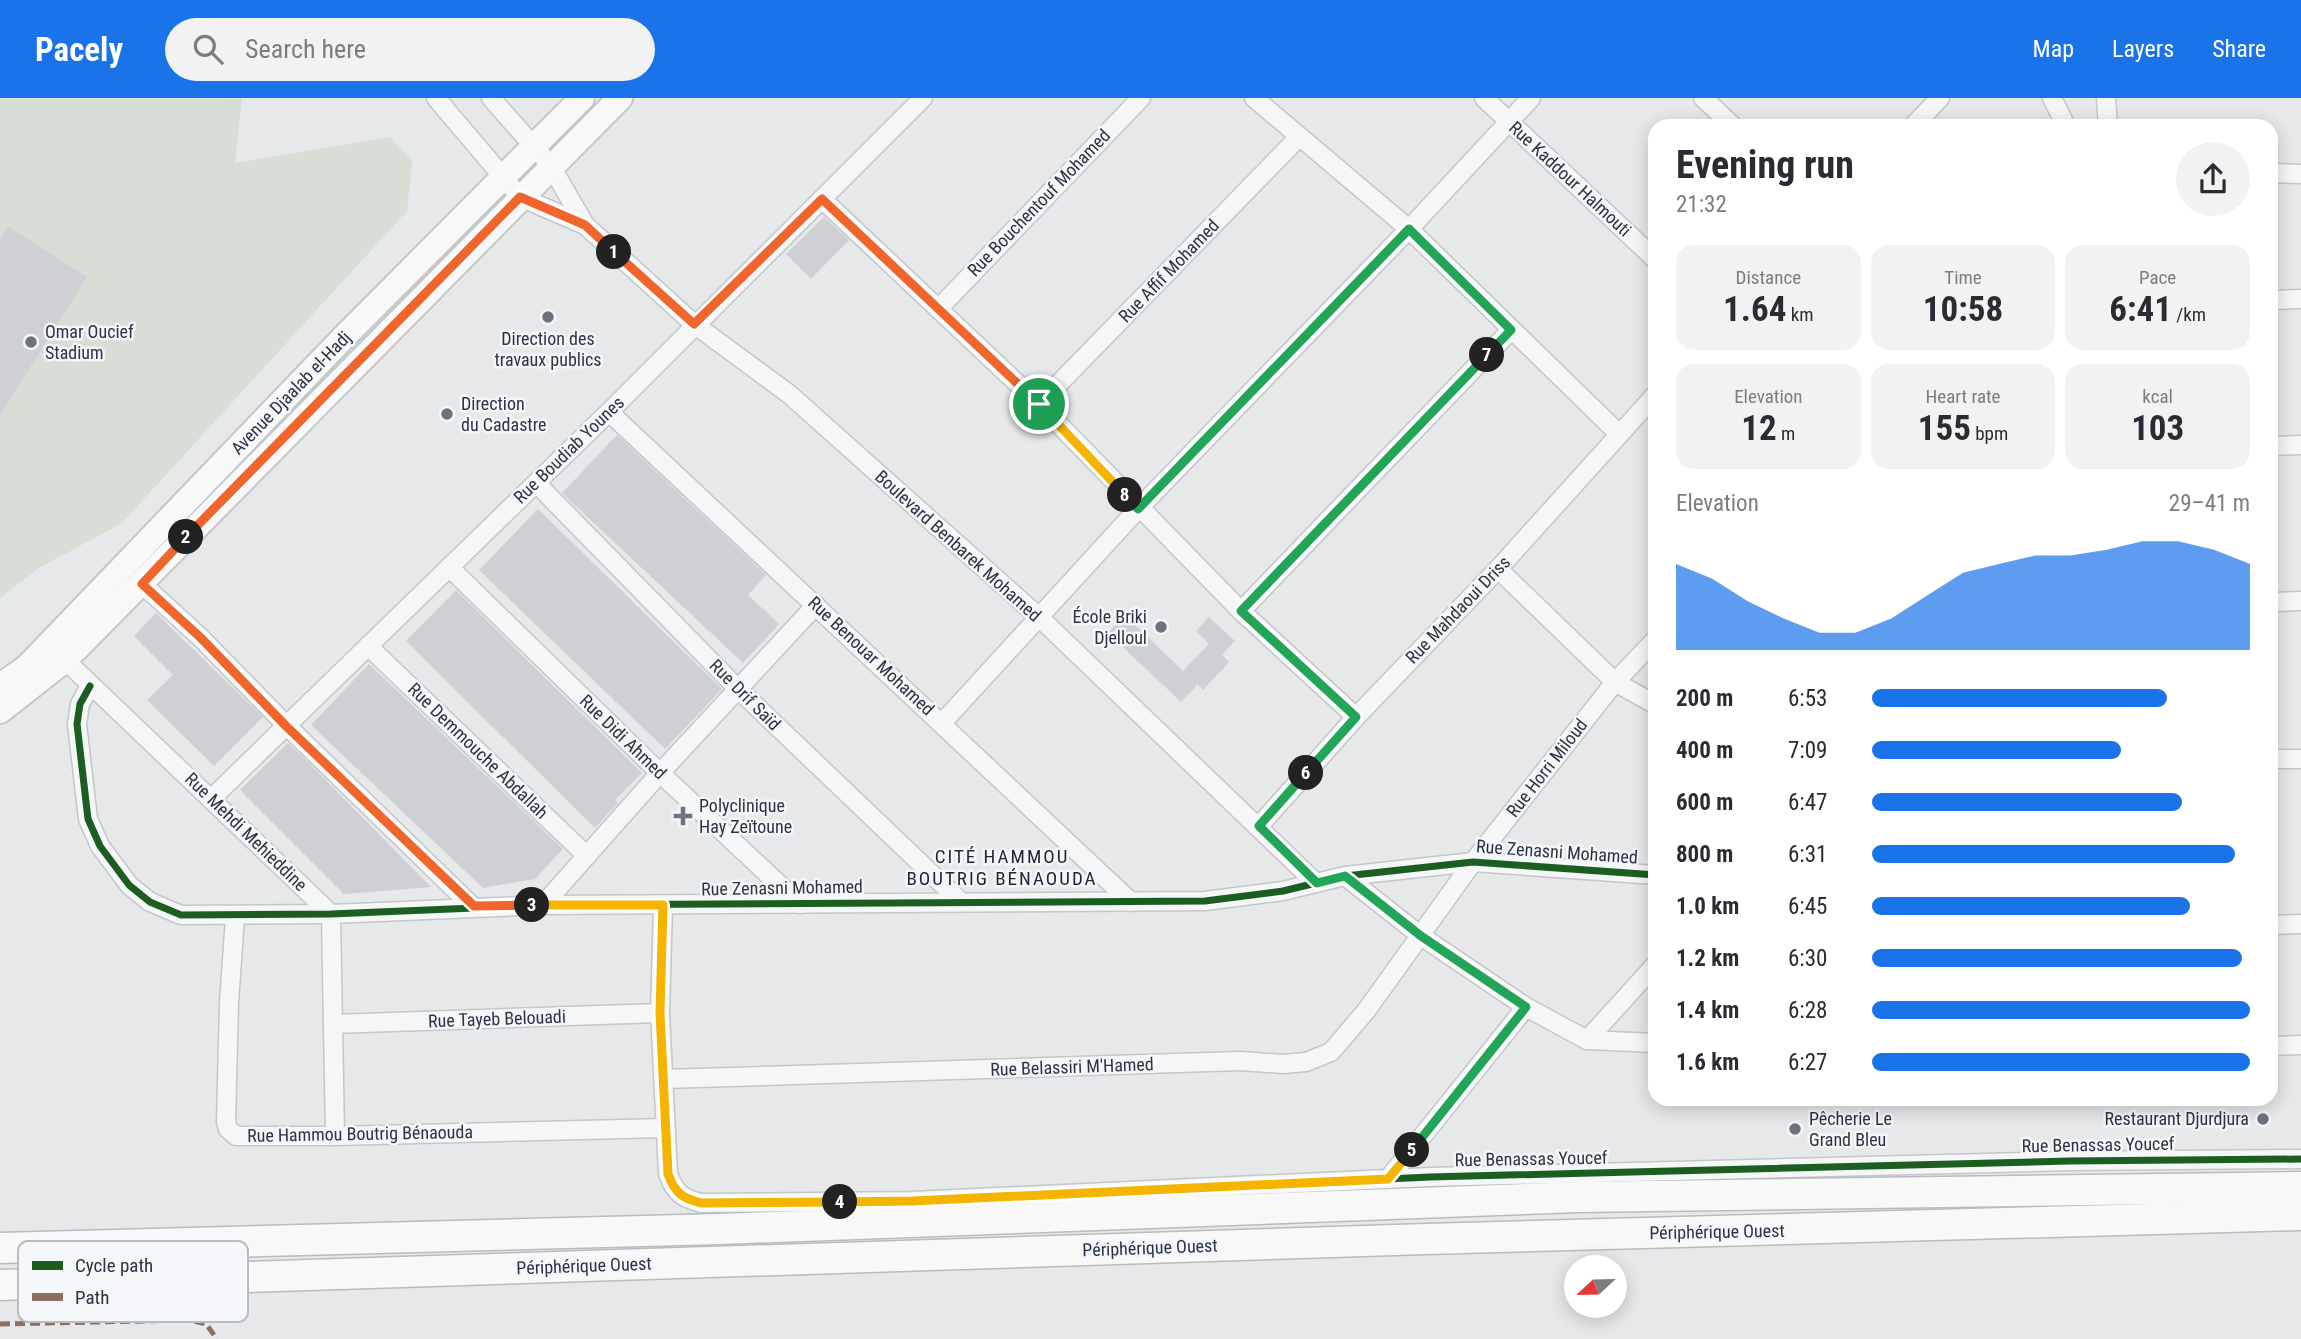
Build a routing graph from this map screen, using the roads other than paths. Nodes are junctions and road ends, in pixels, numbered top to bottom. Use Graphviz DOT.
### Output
graph roads {
  1 [pos="436,98"];
  2 [pos="491,98"];
  3 [pos="582,98"];
  4 [pos="620,98"];
  5 [pos="923,98"];
  6 [pos="1141,98"];
  7 [pos="1254,98"];
  8 [pos="1484,98"];
  9 [pos="1531,98"];
  10 [pos="1703,98"];
  11 [pos="1940,98"];
  12 [pos="2052,98"];
  13 [pos="2106,98"];
  14 [pos="1726,119"];
  15 [pos="1920,119"];
  16 [pos="2062,119"];
  17 [pos="2108,119"];
  18 [pos="1510,122"];
  19 [pos="1298,138"];
  20 [pos="532,147"];
  21 [pos="551,166"];
  22 [pos="2278,173"];
  23 [pos="2301,174"];
  24 [pos="502,179"];
  25 [pos="520,197"];
  26 [pos="822,199"];
  27 [pos="585,225"];
  28 [pos="1409,229"];
  29 [pos="1648,252"];
  30 [pos="2301,299"];
  31 [pos="2278,300"];
  32 [pos="938,309"];
  33 [pos="694,324"];
  34 [pos="1511,330"];
  35 [pos="1648,403"];
  36 [pos="1039,404"];
  37 [pos="609,412"];
  38 [pos="1619,434"];
  39 [pos="2301,445"];
  40 [pos="2278,446"];
  41 [pos="536,482"];
  42 [pos="1138,509"];
  43 [pos="449,567"];
  44 [pos="1498,569"];
  45 [pos="142,584"];
  46 [pos="2301,601"];
  47 [pos="2278,602"];
  48 [pos="816,605"];
  49 [pos="1241,611"];
  50 [pos="1040,618"];
  51 [pos="368,646"];
  52 [pos="1648,647"];
  53 [pos="65,660"];
  54 [pos="1615,682"];
  55 [pos="0,686"];
  56 [pos="90,686"];
  57 [pos="738,689"];
  58 [pos="1648,701"];
  59 [pos="0,711"];
  60 [pos="1356,717"];
  61 [pos="942,723"];
  62 [pos="286,726"];
  63 [pos="2278,759"];
  64 [pos="2301,759"];
  65 [pos="660,773"];
  66 [pos="212,798"];
  67 [pos="1259,826"];
  68 [pos="587,856"];
  69 [pos="1473,862"];
  70 [pos="1648,874"];
  71 [pos="1345,876"];
  72 [pos="1317,883"];
  73 [pos="960,901"];
  74 [pos="1131,902"];
  75 [pos="800,904"];
  76 [pos="543,905"];
  77 [pos="663,905"];
  78 [pos="474,906"];
  79 [pos="331,914"];
  80 [pos="235,917"];
  81 [pos="2301,924"];
  82 [pos="2278,925"];
  83 [pos="1421,936"];
  84 [pos="1648,973"];
  85 [pos="1526,1007"];
  86 [pos="660,1013"];
  87 [pos="333,1024"];
  88 [pos="1587,1040"];
  89 [pos="1648,1044"];
  90 [pos="2301,1045"];
  91 [pos="2278,1046"];
  92 [pos="664,1079"];
  93 [pos="665,1128"];
  94 [pos="335,1136"];
  95 [pos="2301,1158"];
  96 [pos="1388,1179"];
  97 [pos="2301,1187"];
  98 [pos="2301,1215"];
  99 [pos="248,1241"];
  100 [pos="0,1248"];
  101 [pos="18,1248"];
  102 [pos="248,1277"];
  103 [pos="18,1284"];
  104 [pos="0,1285"];
  1 -- 24 [label="street, Boulevard Benbarek Mohamed"];
  2 -- 20 [label="street, Boulevard Benbarek Mohamed"];
  3 -- 20 [label="main road, Avenue Djaalab el-Hadj"];
  4 -- 21 [label="main road, Avenue Djaalab el-Hadj"];
  5 -- 26 [label="street, Rue Boudiab Younes"];
  6 -- 32 [label="street, Rue Bouchentouf Mohamed"];
  7 -- 19 [label="street"];
  8 -- 18 [label="street, Rue Kaddour Halmouti"];
  9 -- 18 [label="street"];
  10 -- 14 [label="street"];
  11 -- 15 [label="street"];
  12 -- 16 [label="street"];
  13 -- 17 [label="street"];
  18 -- 28 [label="street"];
  18 -- 29 [label="street, Rue Kaddour Halmouti"];
  19 -- 28 [label="street"];
  19 -- 36 [label="street, Rue Affif Mohamed"];
  20 -- 21 [label="street, Boulevard Benbarek Mohamed"];
  20 -- 24 [label="main road, Avenue Djaalab el-Hadj"];
  21 -- 25 [label="main road, Avenue Djaalab el-Hadj"];
  21 -- 27 [label="street, Boulevard Benbarek Mohamed"];
  22 -- 23 [label="street"];
  24 -- 25 [label="street, Boulevard Benbarek Mohamed"];
  24 -- 55 [label="main road, Avenue Djaalab el-Hadj"];
  25 -- 27 [label="street, Boulevard Benbarek Mohamed"];
  25 -- 45 [label="main road, Avenue Djaalab el-Hadj"];
  26 -- 32 [label="street"];
  26 -- 33 [label="street, Rue Boudiab Younes"];
  27 -- 33 [label="street, Boulevard Benbarek Mohamed"];
  28 -- 34 [label="street"];
  28 -- 42 [label="street"];
  30 -- 31 [label="street"];
  32 -- 36 [label="street"];
  33 -- 37 [label="street, Rue Boudiab Younes"];
  33 -- 50 [label="street, Boulevard Benbarek Mohamed"];
  34 -- 38 [label="street"];
  34 -- 49 [label="street"];
  35 -- 38 [label="street, Rue Mahdaoui Driss"];
  36 -- 42 [label="street"];
  37 -- 41 [label="street, Rue Boudiab Younes"];
  37 -- 48 [label="street, Rue Benouar Mohamed"];
  38 -- 44 [label="street, Rue Mahdaoui Driss"];
  39 -- 40 [label="street"];
  41 -- 43 [label="street, Rue Boudiab Younes"];
  41 -- 57 [label="street, Rue Drif Saïd"];
  42 -- 49 [label="street"];
  42 -- 50 [label="street"];
  43 -- 51 [label="street, Rue Boudiab Younes"];
  43 -- 65 [label="street, Rue Didi Ahmed"];
  44 -- 54 [label="street"];
  44 -- 60 [label="street, Rue Mahdaoui Driss"];
  45 -- 53 [label="main road, Avenue Djaalab el-Hadj"];
  45 -- 62 [label="street"];
  46 -- 47 [label="street"];
  48 -- 57 [label="street"];
  48 -- 61 [label="street, Rue Benouar Mohamed"];
  49 -- 60 [label="street"];
  50 -- 61 [label="street"];
  50 -- 67 [label="street, Boulevard Benbarek Mohamed"];
  51 -- 62 [label="street, Rue Boudiab Younes"];
  51 -- 68 [label="street, Rue Demmouche Abdallah"];
  52 -- 54 [label="street, Rue Horri Miloud"];
  53 -- 56 [label="street, Rue Mehdi Mehieddine"];
  53 -- 59 [label="main road, Avenue Djaalab el-Hadj"];
  54 -- 58 [label="street"];
  54 -- 69 [label="street, Rue Horri Miloud"];
  56 -- 66 [label="street, Rue Mehdi Mehieddine"];
  56 -- 80 [label="street, Rue Zenasni Mohamed"];
  57 -- 65 [label="street"];
  57 -- 73 [label="street, Rue Drif Saïd"];
  60 -- 67 [label="street, Rue Mahdaoui Driss"];
  61 -- 74 [label="street, Rue Benouar Mohamed"];
  62 -- 66 [label="street, Rue Boudiab Younes"];
  62 -- 78 [label="street"];
  63 -- 64 [label="street"];
  65 -- 68 [label="street"];
  65 -- 75 [label="street, Rue Didi Ahmed"];
  66 -- 79 [label="street, Rue Mehdi Mehieddine"];
  67 -- 72 [label="street, Boulevard Benbarek Mohamed"];
  68 -- 76 [label="street"];
  69 -- 70 [label="street, Rue Zenasni Mohamed"];
  69 -- 71 [label="street, Rue Zenasni Mohamed"];
  69 -- 83 [label="street, Rue Horri Miloud"];
  71 -- 72 [label="street, Rue Zenasni Mohamed"];
  71 -- 83 [label="street"];
  72 -- 74 [label="street, Rue Zenasni Mohamed"];
  73 -- 74 [label="street, Rue Zenasni Mohamed"];
  73 -- 75 [label="street, Rue Zenasni Mohamed"];
  75 -- 77 [label="street, Rue Zenasni Mohamed"];
  76 -- 77 [label="street, Rue Zenasni Mohamed"];
  76 -- 78 [label="street, Rue Zenasni Mohamed"];
  77 -- 86 [label="street, Rue Benassas Youcef"];
  78 -- 79 [label="street, Rue Zenasni Mohamed"];
  79 -- 80 [label="street, Rue Zenasni Mohamed"];
  79 -- 87 [label="street"];
  80 -- 94 [label="street, Rue Hammou Boutrig Bénaouda"];
  81 -- 82 [label="street"];
  83 -- 85 [label="street"];
  83 -- 92 [label="street, Rue Belassiri M'Hamed"];
  84 -- 88 [label="street"];
  85 -- 88 [label="street"];
  85 -- 96 [label="street"];
  86 -- 87 [label="street, Rue Tayeb Belouadi"];
  86 -- 92 [label="street, Rue Benassas Youcef"];
  87 -- 94 [label="street"];
  88 -- 89 [label="street"];
  90 -- 91 [label="street"];
  92 -- 93 [label="street, Rue Benassas Youcef"];
  93 -- 94 [label="street, Rue Hammou Boutrig Bénaouda"];
  93 -- 96 [label="street, Rue Benassas Youcef"];
  95 -- 96 [label="street, Rue Benassas Youcef"];
  97 -- 99 [label="highway, Périphérique Ouest"];
  98 -- 102 [label="highway, Périphérique Ouest"];
  100 -- 101 [label="highway, Périphérique Ouest"];
  103 -- 104 [label="highway, Périphérique Ouest"];
}
